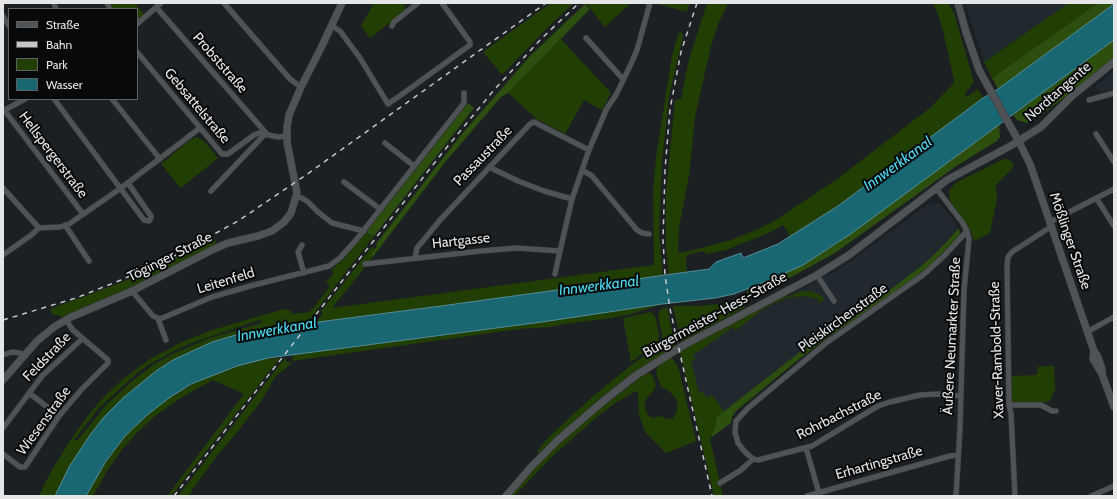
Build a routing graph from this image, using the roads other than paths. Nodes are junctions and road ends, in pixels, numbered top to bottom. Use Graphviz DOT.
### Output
graph roads {
  1 [pos="161,3"];
  2 [pos="224,3"];
  3 [pos="342,3"];
  4 [pos="418,3"];
  5 [pos="442,3"];
  6 [pos="650,3"];
  7 [pos="958,3"];
  8 [pos="156,7"];
  9 [pos="138,23"];
  10 [pos="332,26"];
  11 [pos="392,26"];
  12 [pos="586,38"];
  13 [pos="138,53"];
  14 [pos="1114,62"];
  15 [pos="623,79"];
  16 [pos="301,87"];
  17 [pos="464,93"];
  18 [pos="1114,93"];
  19 [pos="22,100"];
  20 [pos="55,100"];
  21 [pos="113,100"];
  22 [pos="1089,100"];
  23 [pos="4,111"];
  24 [pos="200,128"];
  25 [pos="266,133"];
  26 [pos="1096,134"];
  27 [pos="286,136"];
  28 [pos="1018,140"];
  29 [pos="385,143"];
  30 [pos="589,150"];
  31 [pos="160,158"];
  32 [pos="1114,162"];
  33 [pos="414,166"];
  34 [pos="490,166"];
  35 [pos="582,170"];
  36 [pos="344,182"];
  37 [pos="128,183"];
  38 [pos="3,188"];
  39 [pos="121,188"];
  40 [pos="936,188"];
  41 [pos="1114,189"];
  42 [pos="211,191"];
  43 [pos="296,197"];
  44 [pos="572,199"];
  45 [pos="1097,199"];
  46 [pos="380,209"];
  47 [pos="83,214"];
  48 [pos="1051,224"];
  49 [pos="65,225"];
  50 [pos="1114,226"];
  51 [pos="39,228"];
  52 [pos="967,230"];
  53 [pos="364,231"];
  54 [pos="649,234"];
  55 [pos="302,244"];
  56 [pos="560,251"];
  57 [pos="3,255"];
  58 [pos="415,258"];
  59 [pos="89,261"];
  60 [pos="365,264"];
  61 [pos="304,273"];
  62 [pos="555,274"];
  63 [pos="816,275"];
  64 [pos="132,291"];
  65 [pos="834,301"];
  66 [pos="1114,318"];
  67 [pos="158,319"];
  68 [pos="66,320"];
  69 [pos="1087,332"];
  70 [pos="82,339"];
  71 [pos="166,340"];
  72 [pos="3,355"];
  73 [pos="24,355"];
  74 [pos="3,380"];
  75 [pos="29,393"];
  76 [pos="961,396"];
  77 [pos="1009,405"];
  78 [pos="1114,407"];
  79 [pos="1056,411"];
  80 [pos="59,416"];
  81 [pos="3,428"];
  82 [pos="806,448"];
  83 [pos="3,454"];
  84 [pos="958,455"];
  85 [pos="753,459"];
  86 [pos="720,483"];
  87 [pos="1114,486"];
  88 [pos="819,493"];
  89 [pos="506,496"];
  90 [pos="807,496"];
  91 [pos="956,496"];
  92 [pos="1015,496"];
  93 [pos="1091,496"];
  1 -- 8 [label="street"];
  2 -- 16 [label="street"];
  3 -- 10 [label="main road, Töginger Straße"];
  4 -- 11 [label="street"];
  5 -- 10 [label="street"];
  6 -- 15 [label="street"];
  7 -- 28 [label="main road, Mößlinger Straße"];
  8 -- 9 [label="street"];
  8 -- 25 [label="street, Probststraße"];
  10 -- 16 [label="main road, Töginger Straße"];
  12 -- 15 [label="street"];
  13 -- 24 [label="street, Gebsattelstraße"];
  14 -- 28 [label="main road, Nordtangente"];
  15 -- 30 [label="street"];
  16 -- 27 [label="main road, Töginger Straße"];
  17 -- 33 [label="street, Leitenfeld"];
  18 -- 22 [label="street"];
  19 -- 23 [label="street"];
  20 -- 39 [label="street"];
  21 -- 31 [label="street"];
  23 -- 47 [label="street, Hellspergerstraße"];
  24 -- 25 [label="street, Gebsattelstraße"];
  24 -- 31 [label="street"];
  25 -- 27 [label="street"];
  25 -- 42 [label="street"];
  26 -- 32 [label="street"];
  27 -- 43 [label="main road, Töginger Straße"];
  28 -- 40 [label="main road, Bürgermeister-Hess-Straße"];
  28 -- 48 [label="main road, Mößlinger Straße"];
  29 -- 33 [label="street"];
  30 -- 34 [label="street, Passaustraße"];
  30 -- 35 [label="street"];
  31 -- 37 [label="street"];
  33 -- 46 [label="street, Leitenfeld"];
  34 -- 44 [label="street"];
  34 -- 58 [label="street, Passaustraße"];
  35 -- 44 [label="street"];
  35 -- 54 [label="street"];
  36 -- 46 [label="street"];
  37 -- 39 [label="street"];
  37 -- 39 [label="street"];
  38 -- 51 [label="street"];
  39 -- 47 [label="street"];
  40 -- 52 [label="street"];
  40 -- 63 [label="main road, Bürgermeister-Hess-Straße"];
  41 -- 45 [label="street, Xaver-Rambold-Straße"];
  43 -- 53 [label="street"];
  43 -- 64 [label="main road, Töginger Straße"];
  44 -- 56 [label="street"];
  45 -- 48 [label="street, Xaver-Rambold-Straße"];
  45 -- 50 [label="street"];
  46 -- 53 [label="street, Leitenfeld"];
  47 -- 49 [label="street"];
  48 -- 69 [label="main road, Mößlinger Straße"];
  48 -- 77 [label="street, Xaver-Rambold-Straße"];
  49 -- 51 [label="street"];
  49 -- 59 [label="street"];
  51 -- 57 [label="street"];
  52 -- 76 [label="street, Äußere Neumarkter Straße"];
  52 -- 85 [label="street, Pleiskirchenstraße"];
  53 -- 61 [label="street, Leitenfeld"];
  55 -- 61 [label="street"];
  56 -- 58 [label="street, Hartgasse"];
  56 -- 62 [label="street"];
  58 -- 60 [label="street, Hartgasse"];
  61 -- 67 [label="street, Leitenfeld"];
  63 -- 65 [label="street"];
  63 -- 89 [label="main road, Bürgermeister-Hess-Straße"];
  64 -- 67 [label="street"];
  64 -- 68 [label="main road, Töginger Straße"];
  66 -- 69 [label="street"];
  67 -- 71 [label="street"];
  68 -- 70 [label="street, Wiesenstraße"];
  68 -- 73 [label="main road, Töginger Straße"];
  69 -- 78 [label="main road, Mößlinger Straße"];
  70 -- 75 [label="street, Feldstraße"];
  70 -- 80 [label="street, Wiesenstraße"];
  72 -- 73 [label="street"];
  73 -- 74 [label="main road, Töginger Straße"];
  75 -- 80 [label="street, Feldstraße"];
  75 -- 81 [label="street, Feldstraße"];
  76 -- 82 [label="street, Rohrbachstraße"];
  76 -- 84 [label="street, Äußere Neumarkter Straße"];
  77 -- 79 [label="street"];
  77 -- 92 [label="street, Xaver-Rambold-Straße"];
  80 -- 83 [label="street, Wiesenstraße"];
  82 -- 85 [label="street, Rohrbachstraße"];
  82 -- 88 [label="street"];
  84 -- 88 [label="street, Erhartingstraße"];
  84 -- 91 [label="street, Äußere Neumarkter Straße"];
  85 -- 86 [label="street"];
  87 -- 93 [label="street"];
  88 -- 90 [label="street, Erhartingstraße"];
}
